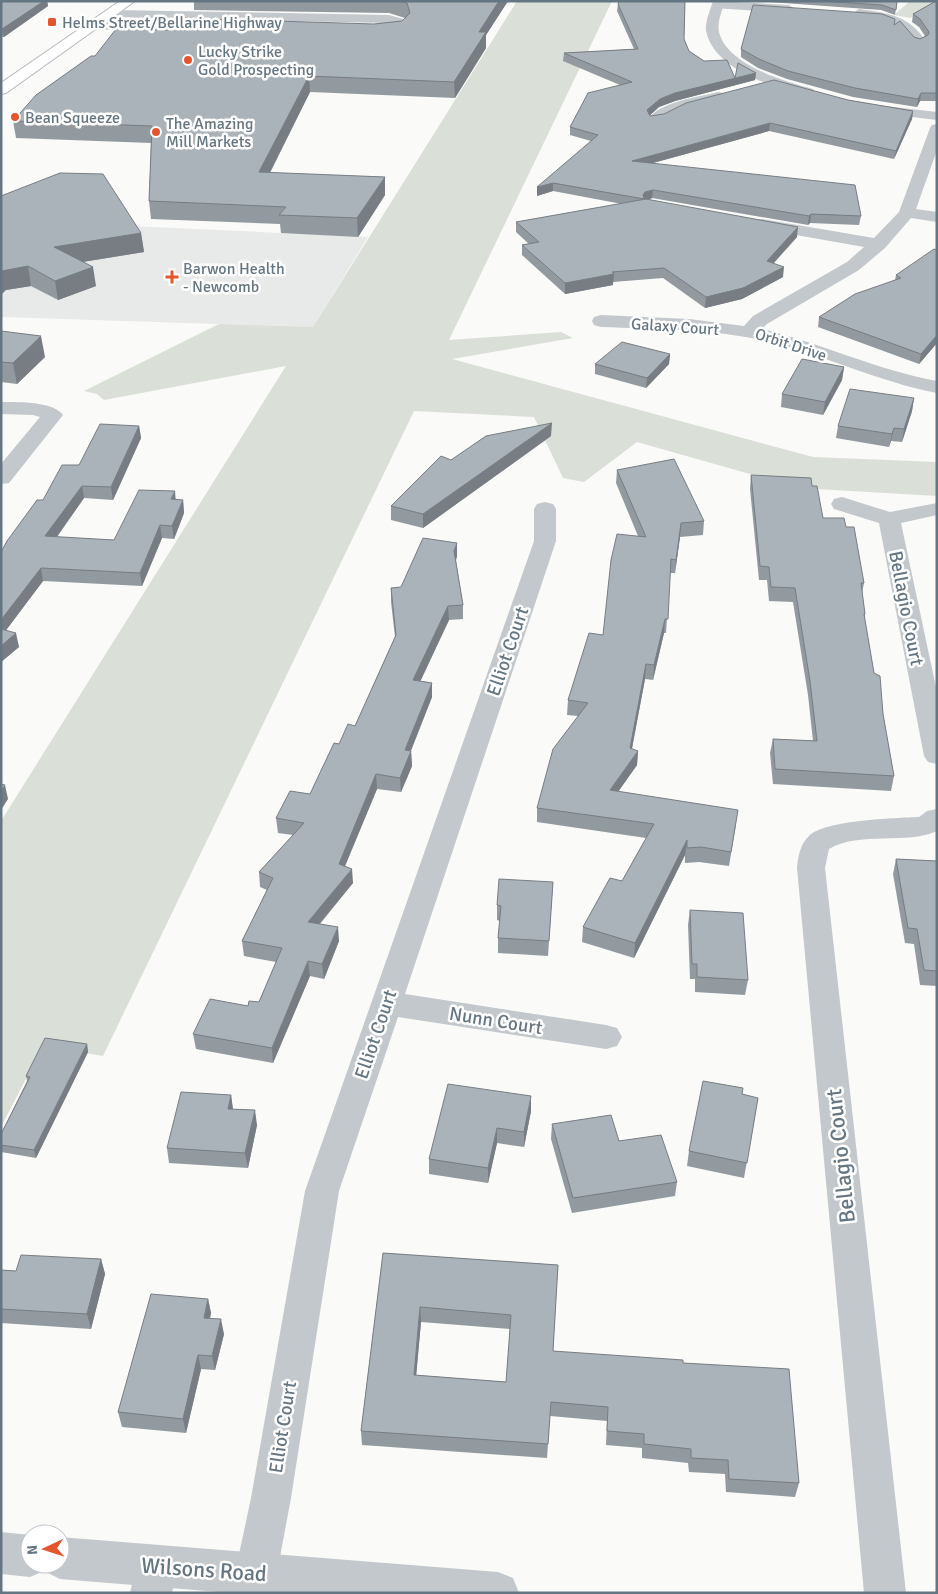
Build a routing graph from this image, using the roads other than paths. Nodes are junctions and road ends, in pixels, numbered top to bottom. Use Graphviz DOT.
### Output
graph roads {
  1 [pos="129,1"];
  2 [pos="719,3"];
  3 [pos="804,10"];
  4 [pos="850,13"];
  5 [pos="111,14"];
  6 [pos="92,26"];
  7 [pos="216,29"];
  8 [pos="365,32"];
  9 [pos="919,41"];
  10 [pos="775,81"];
  11 [pos="751,88"];
  12 [pos="1,90"];
  13 [pos="733,92"];
  14 [pos="819,95"];
  15 [pos="863,106"];
  16 [pos="937,116"];
  17 [pos="655,119"];
  18 [pos="937,128"];
  19 [pos="907,213"];
  20 [pos="937,218"];
  21 [pos="750,222"];
  22 [pos="879,244"];
  23 [pos="601,321"];
  24 [pos="748,333"];
  25 [pos="937,387"];
  26 [pos="1,408"];
  27 [pos="1,478"];
  28 [pos="842,504"];
  29 [pos="544,509"];
  30 [pos="936,509"];
  31 [pos="889,519"];
  32 [pos="937,756"];
  33 [pos="937,818"];
  34 [pos="386,1003"];
  35 [pos="606,1037"];
  36 [pos="1,1553"];
  37 [pos="20,1555"];
  38 [pos="70,1560"];
  39 [pos="256,1573"];
  40 [pos="154,1580"];
  41 [pos="498,1593"];
  42 [pos="885,1593"];
  1 -- 5 [label="highway"];
  2 -- 3 [label="street"];
  2 -- 10 [label="street"];
  4 -- 9 [label="street"];
  5 -- 6 [label="highway"];
  5 -- 8 [label="street"];
  6 -- 7 [label="street"];
  6 -- 12 [label="highway"];
  10 -- 11 [label="street"];
  10 -- 14 [label="street"];
  13 -- 17 [label="street"];
  15 -- 16 [label="street"];
  18 -- 19 [label="street, Orbit Drive"];
  19 -- 20 [label="street"];
  19 -- 22 [label="street, Orbit Drive"];
  21 -- 22 [label="street"];
  22 -- 24 [label="street, Orbit Drive"];
  23 -- 24 [label="street, Galaxy Court"];
  24 -- 25 [label="street, Orbit Drive"];
  26 -- 27 [label="street"];
  28 -- 31 [label="street"];
  29 -- 34 [label="street, Elliot Court"];
  30 -- 31 [label="street"];
  31 -- 32 [label="street, Bellagio Court"];
  33 -- 42 [label="street, Bellagio Court"];
  34 -- 35 [label="street, Nunn Court"];
  34 -- 39 [label="street, Elliot Court"];
  36 -- 37 [label="street"];
  38 -- 40 [label="street, Wilsons Road"];
  39 -- 40 [label="street, Wilsons Road"];
  39 -- 41 [label="street, Wilsons Road"];
}
